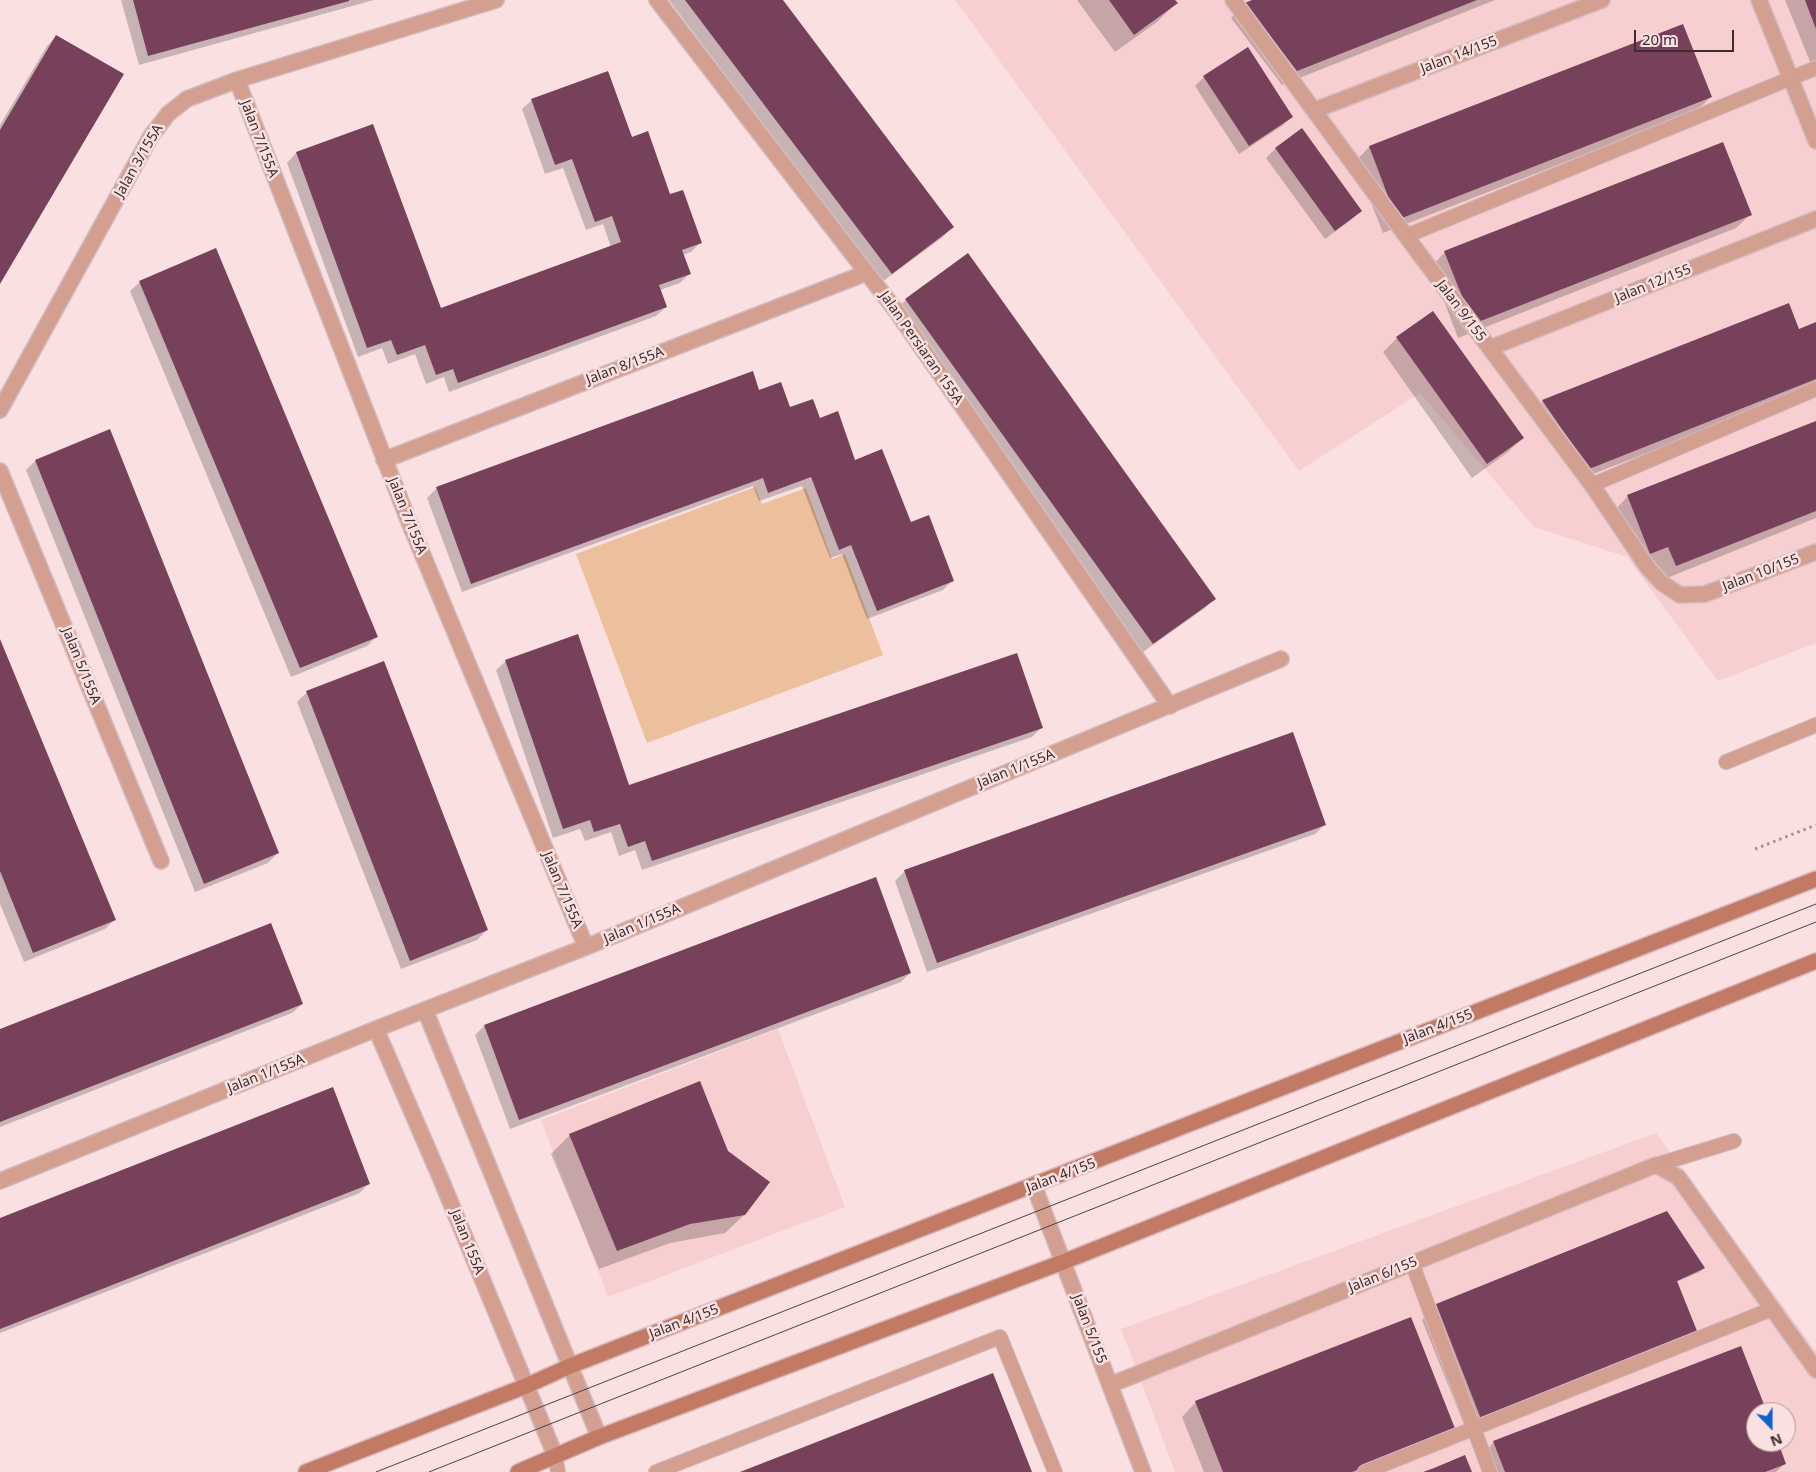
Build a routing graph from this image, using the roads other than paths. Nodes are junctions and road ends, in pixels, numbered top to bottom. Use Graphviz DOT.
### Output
graph roads {
  1 [pos="496,0"];
  2 [pos="657,0"];
  3 [pos="1233,0"];
  4 [pos="1602,0"];
  5 [pos="1759,0"];
  6 [pos="1816,68"];
  7 [pos="1791,78"];
  8 [pos="237,80"];
  9 [pos="1315,110"];
  10 [pos="1816,141"];
  11 [pos="1816,219"];
  12 [pos="1406,236"];
  13 [pos="866,272"];
  14 [pos="1490,348"];
  15 [pos="1816,389"];
  16 [pos="0,410"];
  17 [pos="384,460"];
  18 [pos="0,470"];
  19 [pos="1592,484"];
  20 [pos="1816,552"];
  21 [pos="1705,594"];
  22 [pos="1281,660"];
  23 [pos="1170,706"];
  24 [pos="1816,725"];
  25 [pos="1726,762"];
  26 [pos="161,862"];
  27 [pos="1816,879"];
  28 [pos="586,947"];
  29 [pos="1816,960"];
  30 [pos="425,1010"];
  31 [pos="376,1029"];
  32 [pos="1734,1141"];
  33 [pos="1656,1165"];
  34 [pos="0,1180"];
  35 [pos="1034,1186"];
  36 [pos="1063,1262"];
  37 [pos="1412,1263"];
  38 [pos="1772,1309"];
  39 [pos="570,1366"];
  40 [pos="1816,1370"];
  41 [pos="1110,1385"];
  42 [pos="526,1386"];
  43 [pos="1473,1428"];
  44 [pos="599,1437"];
  45 [pos="555,1455"];
  46 [pos="306,1472"];
  47 [pos="518,1472"];
  48 [pos="558,1472"];
  49 [pos="656,1472"];
  50 [pos="1055,1472"];
  51 [pos="1142,1472"];
  52 [pos="1365,1472"];
  53 [pos="1490,1472"];
  1 -- 8 [label="street, Jalan 3/155A"];
  2 -- 13 [label="street, Jalan Persiaran 155A"];
  3 -- 9 [label="street, Jalan 9/155"];
  4 -- 9 [label="street, Jalan 14/155"];
  5 -- 7 [label="street"];
  6 -- 7 [label="lane"];
  7 -- 10 [label="street"];
  7 -- 12 [label="lane"];
  8 -- 16 [label="street, Jalan 3/155A"];
  8 -- 17 [label="street, Jalan 7/155A"];
  9 -- 12 [label="street, Jalan 9/155"];
  11 -- 14 [label="street, Jalan 12/155"];
  12 -- 14 [label="street, Jalan 9/155"];
  13 -- 17 [label="street, Jalan 8/155A"];
  13 -- 23 [label="street, Jalan Persiaran 155A"];
  14 -- 19 [label="street, Jalan 9/155"];
  15 -- 19 [label="lane"];
  17 -- 28 [label="street, Jalan 7/155A"];
  18 -- 26 [label="street, Jalan 5/155A"];
  19 -- 21 [label="street, Jalan 9/155"];
  20 -- 21 [label="street, Jalan 10/155"];
  22 -- 23 [label="street, Jalan 1/155A"];
  23 -- 28 [label="street, Jalan 1/155A"];
  24 -- 25 [label="lane"];
  27 -- 35 [label="street, Jalan 4/155"];
  28 -- 30 [label="street, Jalan 1/155A"];
  29 -- 36 [label="street"];
  30 -- 31 [label="street, Jalan 1/155A"];
  30 -- 39 [label="street"];
  31 -- 34 [label="street, Jalan 1/155A"];
  31 -- 42 [label="street, Jalan 155A"];
  32 -- 33 [label="lane"];
  33 -- 37 [label="street, Jalan 6/155"];
  33 -- 38 [label="street"];
  35 -- 36 [label="street, Jalan 5/155"];
  35 -- 39 [label="street, Jalan 4/155"];
  36 -- 41 [label="street, Jalan 5/155"];
  36 -- 44 [label="street"];
  37 -- 41 [label="street, Jalan 6/155"];
  37 -- 43 [label="lane"];
  38 -- 40 [label="street"];
  38 -- 43 [label="lane"];
  39 -- 42 [label="street, Jalan 4/155"];
  39 -- 44 [label="street"];
  41 -- 51 [label="street, Jalan 5/155"];
  42 -- 45 [label="street, Jalan 155A"];
  42 -- 46 [label="street, Jalan 4/155"];
  43 -- 52 [label="lane"];
  43 -- 53 [label="lane"];
  44 -- 45 [label="street"];
  45 -- 47 [label="street"];
  45 -- 48 [label="lane"];
  49 -- 50 [label="lane"];
}
